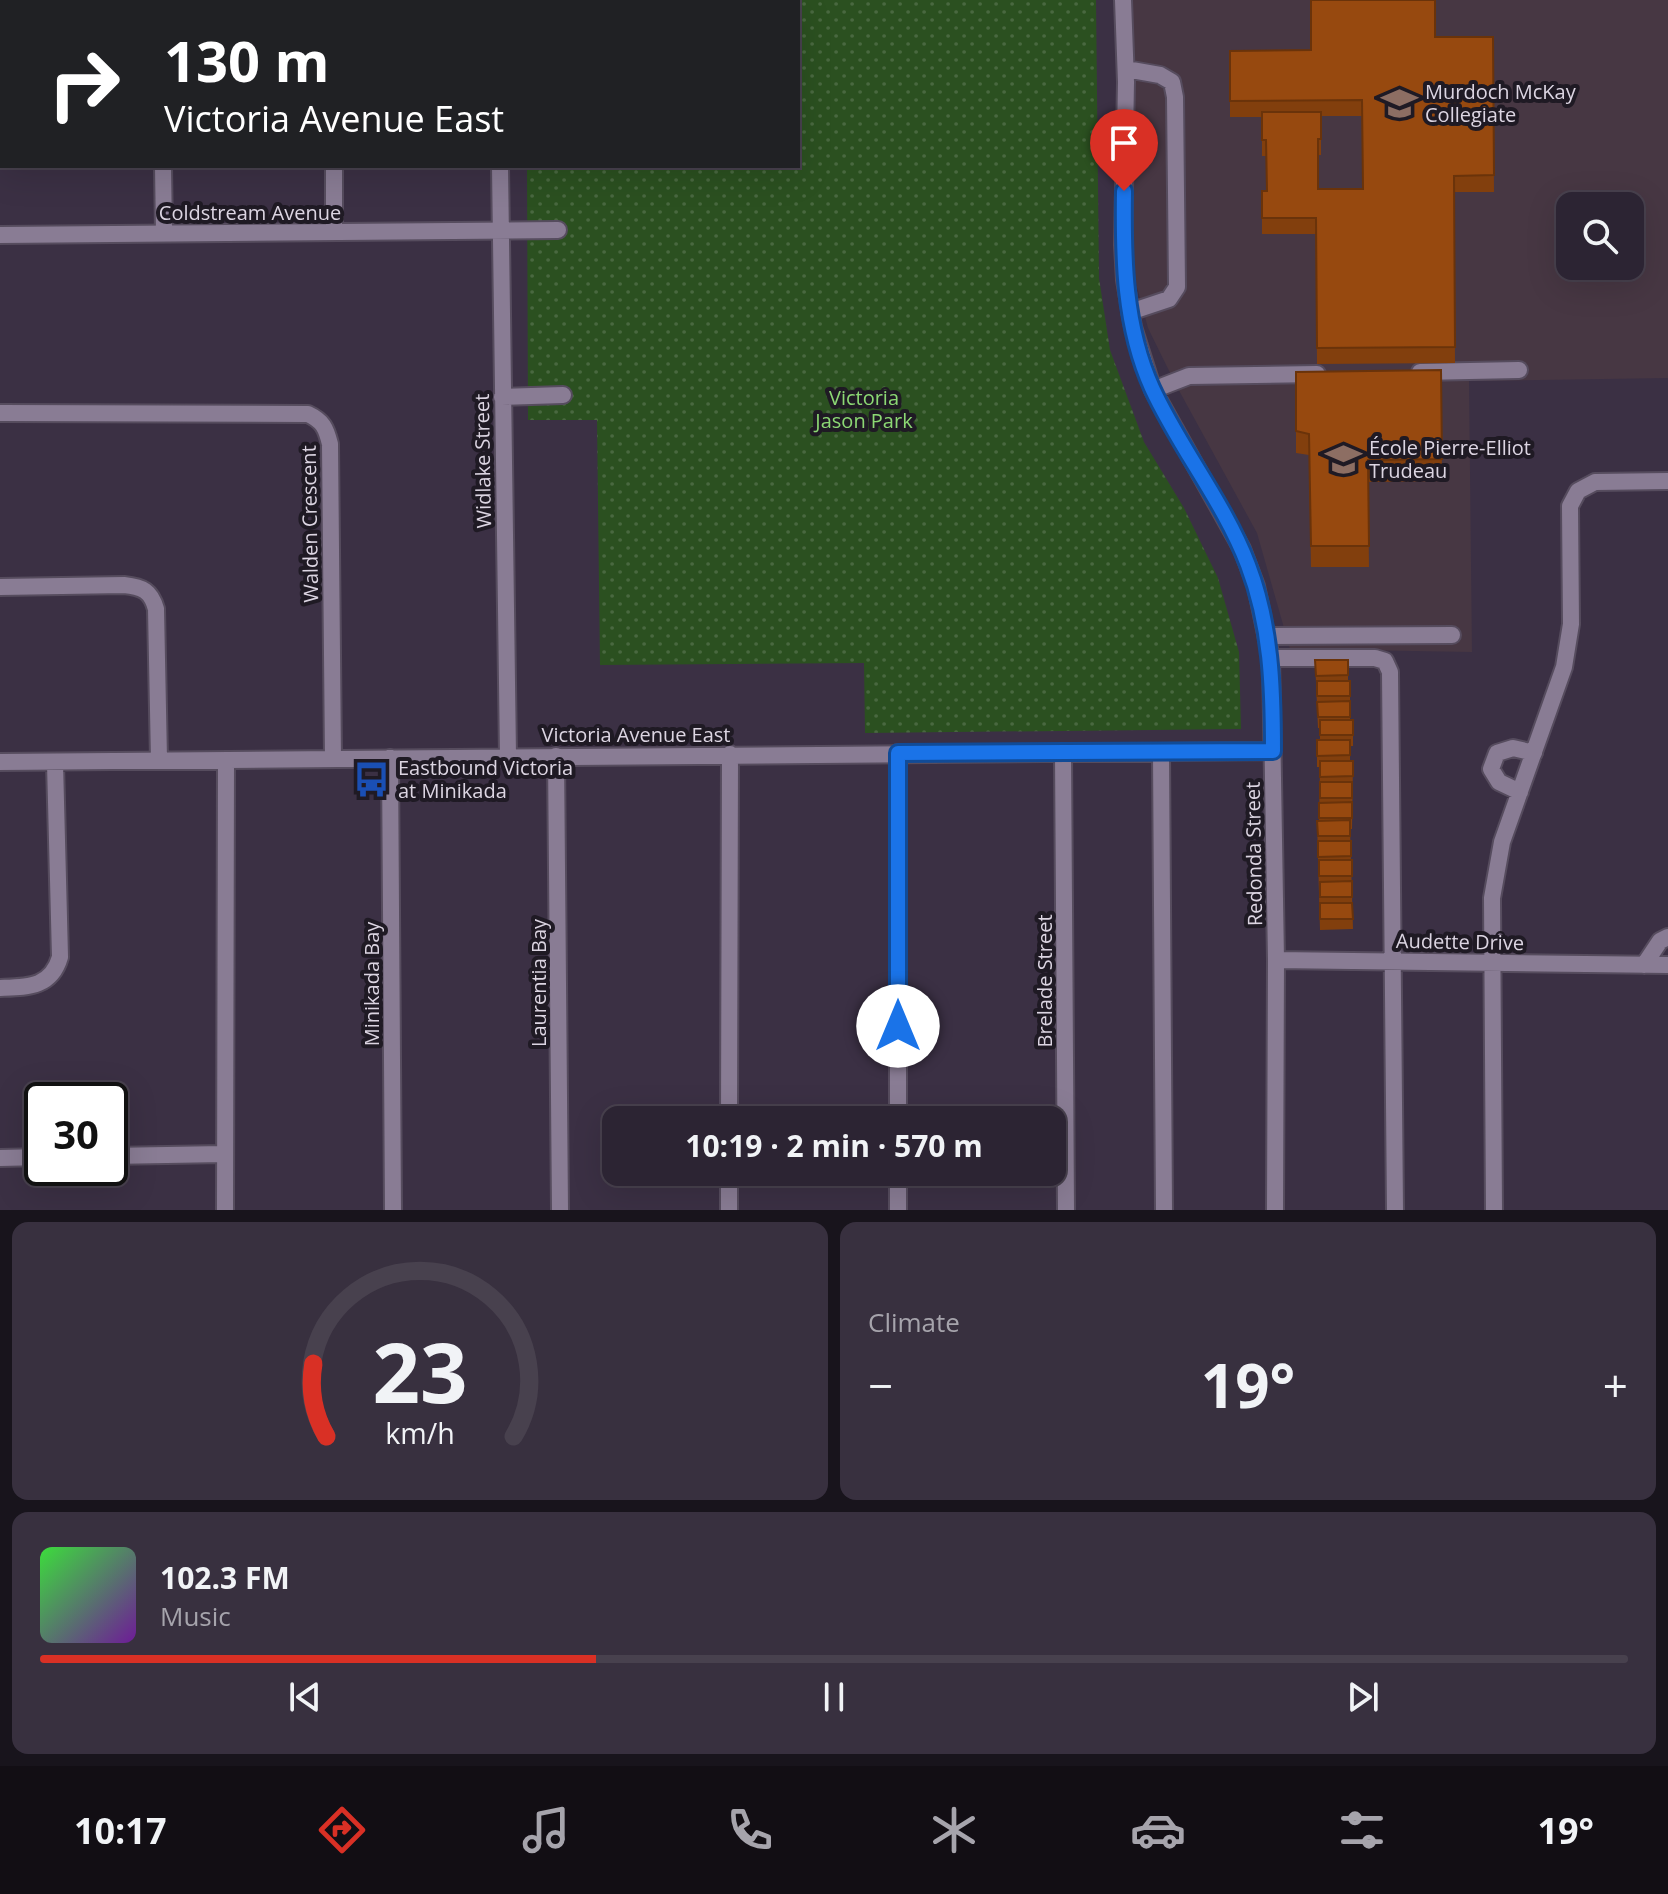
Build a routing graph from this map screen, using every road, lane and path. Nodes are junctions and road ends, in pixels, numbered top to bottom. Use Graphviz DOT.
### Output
graph roads {
  1 [pos="1123,0"];
  2 [pos="1126,69"];
  3 [pos="163,168"];
  4 [pos="334,168"];
  5 [pos="500,168"];
  6 [pos="500,230"];
  7 [pos="558,230"];
  8 [pos="334,232"];
  9 [pos="164,233"];
  10 [pos="0,235"];
  11 [pos="1130,312"];
  12 [pos="1519,370"];
  13 [pos="1409,372"];
  14 [pos="1330,373"];
  15 [pos="1153,390"];
  16 [pos="563,395"];
  17 [pos="502,397"];
  18 [pos="0,413"];
  19 [pos="1668,481"];
  20 [pos="0,587"];
  21 [pos="1452,635"];
  22 [pos="1268,636"];
  23 [pos="1271,658"];
  24 [pos="1273,751"];
  25 [pos="1063,752"];
  26 [pos="1161,752"];
  27 [pos="898,753"];
  28 [pos="1534,753"];
  29 [pos="730,754"];
  30 [pos="508,756"];
  31 [pos="556,756"];
  32 [pos="390,758"];
  33 [pos="333,759"];
  34 [pos="159,760"];
  35 [pos="226,761"];
  36 [pos="0,762"];
  37 [pos="55,763"];
  38 [pos="1520,792"];
  39 [pos="1668,937"];
  40 [pos="1276,960"];
  41 [pos="1393,961"];
  42 [pos="1492,963"];
  43 [pos="1644,965"];
  44 [pos="1668,965"];
  45 [pos="0,988"];
  46 [pos="729,1106"];
  47 [pos="898,1106"];
  48 [pos="223,1154"];
  49 [pos="128,1156"];
  50 [pos="24,1157"];
  51 [pos="0,1158"];
  52 [pos="729,1186"];
  53 [pos="898,1186"];
  54 [pos="1280,1207"];
  55 [pos="225,1210"];
  56 [pos="393,1210"];
  57 [pos="560,1210"];
  58 [pos="729,1210"];
  59 [pos="898,1210"];
  60 [pos="1066,1210"];
  61 [pos="1164,1210"];
  62 [pos="1395,1210"];
  63 [pos="1494,1210"];
  1 -- 2 [label="street, Redonda Street"];
  2 -- 11 [label="street, Redonda Street"];
  2 -- 11 [label="street"];
  3 -- 9 [label="street"];
  4 -- 8 [label="street"];
  5 -- 6 [label="street, Widlake Street"];
  6 -- 7 [label="street, Coldstream Avenue"];
  6 -- 8 [label="street, Coldstream Avenue"];
  6 -- 17 [label="street, Widlake Street"];
  8 -- 9 [label="street, Coldstream Avenue"];
  9 -- 10 [label="street, Coldstream Avenue"];
  11 -- 15 [label="street, Redonda Street"];
  12 -- 13 [label="street"];
  14 -- 15 [label="street"];
  15 -- 22 [label="street, Redonda Street"];
  16 -- 17 [label="street"];
  17 -- 30 [label="street, Widlake Street"];
  18 -- 33 [label="street, Walden Crescent"];
  19 -- 28 [label="street"];
  20 -- 34 [label="street"];
  21 -- 22 [label="street"];
  22 -- 23 [label="street, Redonda Street"];
  23 -- 24 [label="street, Redonda Street"];
  23 -- 41 [label="street"];
  24 -- 26 [label="street, Victoria Avenue East"];
  24 -- 40 [label="street, Redonda Street"];
  25 -- 26 [label="street, Victoria Avenue East"];
  25 -- 27 [label="street, Victoria Avenue East"];
  25 -- 60 [label="street, Brelade Street"];
  26 -- 61 [label="street"];
  27 -- 29 [label="street, Victoria Avenue East"];
  27 -- 47 [label="street"];
  28 -- 38 [label="street"];
  28 -- 38 [label="street"];
  29 -- 31 [label="street, Victoria Avenue East"];
  29 -- 46 [label="street"];
  30 -- 31 [label="street, Victoria Avenue East"];
  30 -- 32 [label="street, Victoria Avenue East"];
  31 -- 57 [label="street, Laurentia Bay"];
  32 -- 33 [label="street, Victoria Avenue East"];
  32 -- 56 [label="street, Minikada Bay"];
  33 -- 35 [label="street, Victoria Avenue East"];
  34 -- 35 [label="street, Victoria Avenue East"];
  34 -- 37 [label="street, Victoria Avenue East"];
  35 -- 48 [label="street"];
  36 -- 37 [label="street, Victoria Avenue East"];
  37 -- 45 [label="street"];
  38 -- 42 [label="street"];
  39 -- 43 [label="street"];
  40 -- 41 [label="street, Audette Drive"];
  40 -- 54 [label="street, Redonda Street"];
  41 -- 42 [label="street, Audette Drive"];
  41 -- 62 [label="street"];
  42 -- 43 [label="street, Audette Drive"];
  42 -- 63 [label="street"];
  43 -- 44 [label="street, Audette Drive"];
  48 -- 49 [label="street"];
  48 -- 55 [label="street"];
  50 -- 51 [label="street"];
  52 -- 58 [label="street"];
  53 -- 59 [label="street"];
}
